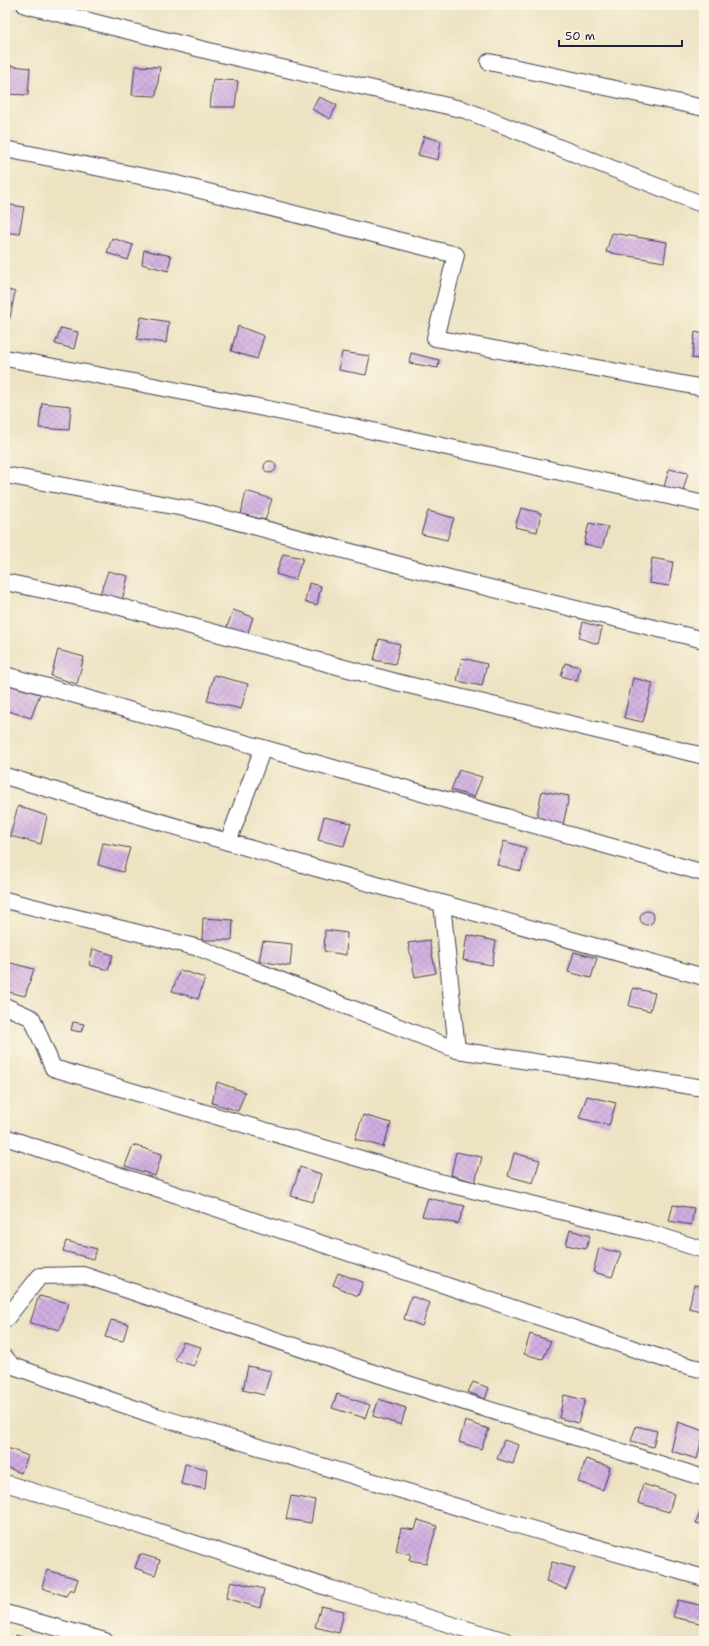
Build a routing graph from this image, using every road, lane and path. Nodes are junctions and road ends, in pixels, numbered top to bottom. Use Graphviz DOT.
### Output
graph roads {
  1 [pos="25,5"];
  2 [pos="489,62"];
  3 [pos="704,108"];
  4 [pos="5,148"];
  5 [pos="704,205"];
  6 [pos="5,358"];
  7 [pos="704,388"];
  8 [pos="5,475"];
  9 [pos="704,504"];
  10 [pos="5,582"];
  11 [pos="704,640"];
  12 [pos="5,675"];
  13 [pos="263,748"];
  14 [pos="704,756"];
  15 [pos="5,776"];
  16 [pos="228,842"];
  17 [pos="704,873"];
  18 [pos="5,900"];
  19 [pos="442,903"];
  20 [pos="704,977"];
  21 [pos="5,1006"];
  22 [pos="457,1050"];
  23 [pos="704,1088"];
  24 [pos="5,1137"];
  25 [pos="704,1250"];
  26 [pos="5,1320"];
  27 [pos="5,1358"];
  28 [pos="704,1370"];
  29 [pos="704,1478"];
  30 [pos="5,1483"];
  31 [pos="704,1578"];
  32 [pos="5,1613"];
  33 [pos="105,1641"];
  34 [pos="506,1641"];
  1 -- 5 [label="street"];
  2 -- 3 [label="street"];
  4 -- 7 [label="street"];
  6 -- 9 [label="street"];
  8 -- 11 [label="street"];
  10 -- 14 [label="street"];
  12 -- 13 [label="street"];
  13 -- 16 [label="street"];
  13 -- 17 [label="street"];
  15 -- 16 [label="street"];
  16 -- 19 [label="street"];
  18 -- 22 [label="street"];
  19 -- 20 [label="street"];
  19 -- 22 [label="street"];
  21 -- 25 [label="street"];
  22 -- 23 [label="street"];
  24 -- 28 [label="street"];
  26 -- 29 [label="street"];
  27 -- 31 [label="street"];
  30 -- 34 [label="street"];
  32 -- 33 [label="street"];
}
